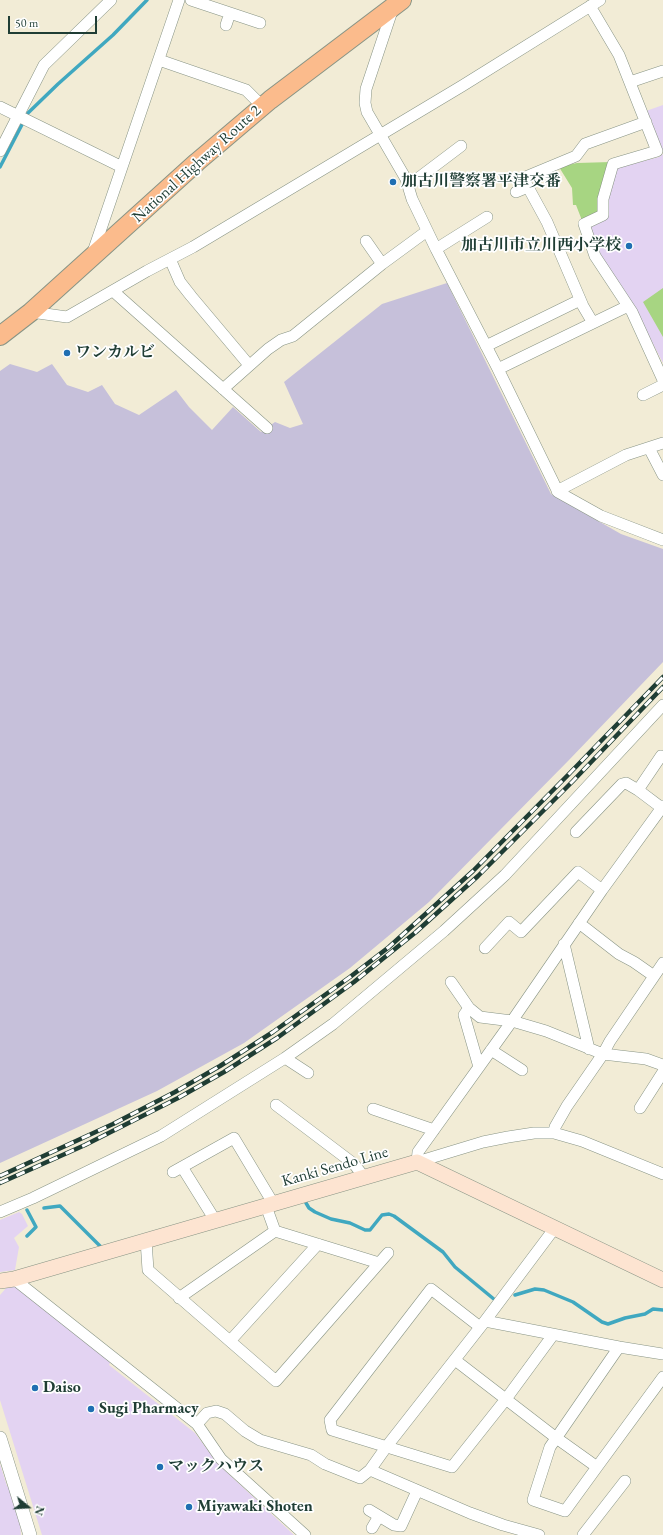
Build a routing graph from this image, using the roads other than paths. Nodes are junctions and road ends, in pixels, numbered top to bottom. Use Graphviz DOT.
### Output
graph roads {
  1 [pos="111,0"];
  2 [pos="179,0"];
  3 [pos="191,0"];
  4 [pos="397,2"];
  5 [pos="595,3"];
  6 [pos="230,13"];
  7 [pos="260,23"];
  8 [pos="226,26"];
  9 [pos="159,60"];
  10 [pos="663,71"];
  11 [pos="630,82"];
  12 [pos="262,106"];
  13 [pos="0,107"];
  14 [pos="22,118"];
  15 [pos="646,122"];
  16 [pos="380,135"];
  17 [pos="461,146"];
  18 [pos="0,151"];
  19 [pos="122,168"];
  20 [pos="408,186"];
  21 [pos="528,187"];
  22 [pos="516,192"];
  23 [pos="487,217"];
  24 [pos="427,231"];
  25 [pos="366,241"];
  26 [pos="436,249"];
  27 [pos="170,259"];
  28 [pos="90,260"];
  29 [pos="382,264"];
  30 [pos="113,291"];
  31 [pos="580,300"];
  32 [pos="628,306"];
  33 [pos="31,312"];
  34 [pos="593,323"];
  35 [pos="0,336"];
  36 [pos="486,346"];
  37 [pos="249,365"];
  38 [pos="498,369"];
  39 [pos="663,380"];
  40 [pos="663,385"];
  41 [pos="223,389"];
  42 [pos="643,395"];
  43 [pos="267,428"];
  44 [pos="663,442"];
  45 [pos="649,448"];
  46 [pos="663,475"];
  47 [pos="558,491"];
  48 [pos="663,540"];
  49 [pos="663,705"];
  50 [pos="662,756"];
  51 [pos="638,790"];
  52 [pos="662,809"];
  53 [pos="576,832"];
  54 [pos="602,890"];
  55 [pos="579,923"];
  56 [pos="564,944"];
  57 [pos="485,948"];
  58 [pos="663,963"];
  59 [pos="654,976"];
  60 [pos="451,982"];
  61 [pos="469,1008"];
  62 [pos="512,1021"];
  63 [pos="589,1048"];
  64 [pos="491,1050"];
  65 [pos="603,1054"];
  66 [pos="285,1058"];
  67 [pos="663,1065"];
  68 [pos="479,1067"];
  69 [pos="522,1070"];
  70 [pos="663,1072"];
  71 [pos="308,1073"];
  72 [pos="276,1106"];
  73 [pos="640,1108"];
  74 [pos="374,1109"];
  75 [pos="434,1130"];
  76 [pos="554,1133"];
  77 [pos="417,1162"];
  78 [pos="663,1174"];
  79 [pos="364,1177"];
  80 [pos="269,1204"];
  81 [pos="0,1212"];
  82 [pos="215,1220"];
  83 [pos="554,1229"];
  84 [pos="275,1231"];
  85 [pos="146,1240"];
  86 [pos="318,1244"];
  87 [pos="388,1253"];
  88 [pos="379,1263"];
  89 [pos="7,1280"];
  90 [pos="663,1280"];
  91 [pos="179,1298"];
  92 [pos="483,1324"];
  93 [pos="553,1335"];
  94 [pos="230,1342"];
  95 [pos="619,1347"];
  96 [pos="663,1354"];
  97 [pos="455,1360"];
  98 [pos="663,1377"];
  99 [pos="506,1399"];
  100 [pos="197,1424"];
  101 [pos="555,1437"];
  102 [pos="0,1438"];
  103 [pos="387,1446"];
  104 [pos="597,1467"];
  105 [pos="370,1470"];
  106 [pos="625,1482"];
  107 [pos="417,1491"];
  108 [pos="369,1510"];
  109 [pos="379,1516"];
  110 [pos="372,1528"];
  111 [pos="30,1535"];
  112 [pos="305,1535"];
  113 [pos="539,1535"];
  114 [pos="582,1535"];
  1 -- 14 [label="street"];
  2 -- 9 [label="street"];
  3 -- 6 [label="street"];
  4 -- 12 [label="highway, National Highway Route 2"];
  4 -- 16 [label="street"];
  5 -- 11 [label="street"];
  5 -- 16 [label="street"];
  6 -- 7 [label="street"];
  6 -- 8 [label="street"];
  9 -- 12 [label="street"];
  9 -- 19 [label="street"];
  10 -- 11 [label="street"];
  11 -- 15 [label="street"];
  12 -- 28 [label="highway, National Highway Route 2"];
  13 -- 14 [label="street"];
  14 -- 18 [label="street"];
  14 -- 19 [label="street"];
  15 -- 21 [label="street"];
  15 -- 32 [label="street"];
  16 -- 20 [label="street"];
  16 -- 27 [label="street"];
  17 -- 20 [label="street"];
  19 -- 28 [label="street"];
  20 -- 24 [label="street"];
  21 -- 22 [label="street"];
  21 -- 31 [label="street"];
  23 -- 26 [label="street"];
  24 -- 26 [label="street"];
  24 -- 29 [label="street"];
  25 -- 29 [label="street"];
  26 -- 36 [label="street"];
  27 -- 30 [label="street"];
  27 -- 37 [label="street"];
  28 -- 33 [label="highway, National Highway Route 2"];
  29 -- 37 [label="street"];
  30 -- 33 [label="street"];
  30 -- 41 [label="street"];
  31 -- 34 [label="street"];
  31 -- 36 [label="street"];
  32 -- 34 [label="street"];
  32 -- 39 [label="street"];
  33 -- 35 [label="highway, National Highway Route 2"];
  34 -- 38 [label="street"];
  36 -- 38 [label="street"];
  37 -- 41 [label="street"];
  38 -- 47 [label="street"];
  40 -- 42 [label="street"];
  41 -- 43 [label="street"];
  44 -- 45 [label="street"];
  45 -- 46 [label="street"];
  45 -- 47 [label="street"];
  47 -- 48 [label="street"];
  49 -- 66 [label="street"];
  50 -- 51 [label="street"];
  51 -- 52 [label="street"];
  51 -- 53 [label="street"];
  52 -- 54 [label="street"];
  54 -- 55 [label="street"];
  54 -- 57 [label="street"];
  55 -- 56 [label="street"];
  55 -- 59 [label="street"];
  56 -- 62 [label="street"];
  56 -- 63 [label="street"];
  58 -- 59 [label="street"];
  59 -- 65 [label="street"];
  60 -- 61 [label="street"];
  61 -- 62 [label="street"];
  61 -- 68 [label="street"];
  62 -- 63 [label="street"];
  62 -- 64 [label="street"];
  63 -- 65 [label="street"];
  64 -- 68 [label="street"];
  64 -- 69 [label="street"];
  65 -- 67 [label="street"];
  65 -- 76 [label="street"];
  66 -- 71 [label="street"];
  66 -- 81 [label="street"];
  68 -- 75 [label="street"];
  70 -- 73 [label="street"];
  72 -- 79 [label="street"];
  74 -- 75 [label="street"];
  75 -- 77 [label="street"];
  76 -- 77 [label="street"];
  76 -- 78 [label="street"];
  77 -- 79 [label="main road, Kanki Sendo Line"];
  77 -- 83 [label="main road"];
  79 -- 80 [label="main road, Kanki Sendo Line"];
  80 -- 82 [label="main road, Kanki Sendo Line"];
  80 -- 82 [label="street"];
  80 -- 84 [label="street"];
  82 -- 85 [label="main road, Kanki Sendo Line"];
  83 -- 90 [label="main road"];
  83 -- 92 [label="street"];
  84 -- 86 [label="street"];
  84 -- 91 [label="street"];
  85 -- 89 [label="main road, Kanki Sendo Line"];
  85 -- 91 [label="street"];
  86 -- 88 [label="street"];
  86 -- 94 [label="street"];
  87 -- 88 [label="street"];
  88 -- 94 [label="street"];
  89 -- 100 [label="street"];
  91 -- 94 [label="street"];
  92 -- 93 [label="street"];
  92 -- 97 [label="street"];
  92 -- 103 [label="street"];
  93 -- 95 [label="street"];
  93 -- 99 [label="street"];
  95 -- 96 [label="street"];
  95 -- 101 [label="street"];
  97 -- 99 [label="street"];
  97 -- 103 [label="street"];
  98 -- 104 [label="street"];
  99 -- 101 [label="street"];
  99 -- 103 [label="street"];
  100 -- 105 [label="street"];
  100 -- 112 [label="street"];
  101 -- 104 [label="street"];
  101 -- 104 [label="street"];
  102 -- 111 [label="street"];
  103 -- 105 [label="street"];
  105 -- 107 [label="street"];
  106 -- 114 [label="street"];
  107 -- 109 [label="street"];
  107 -- 113 [label="street"];
  108 -- 109 [label="street"];
  109 -- 110 [label="street"];
}
